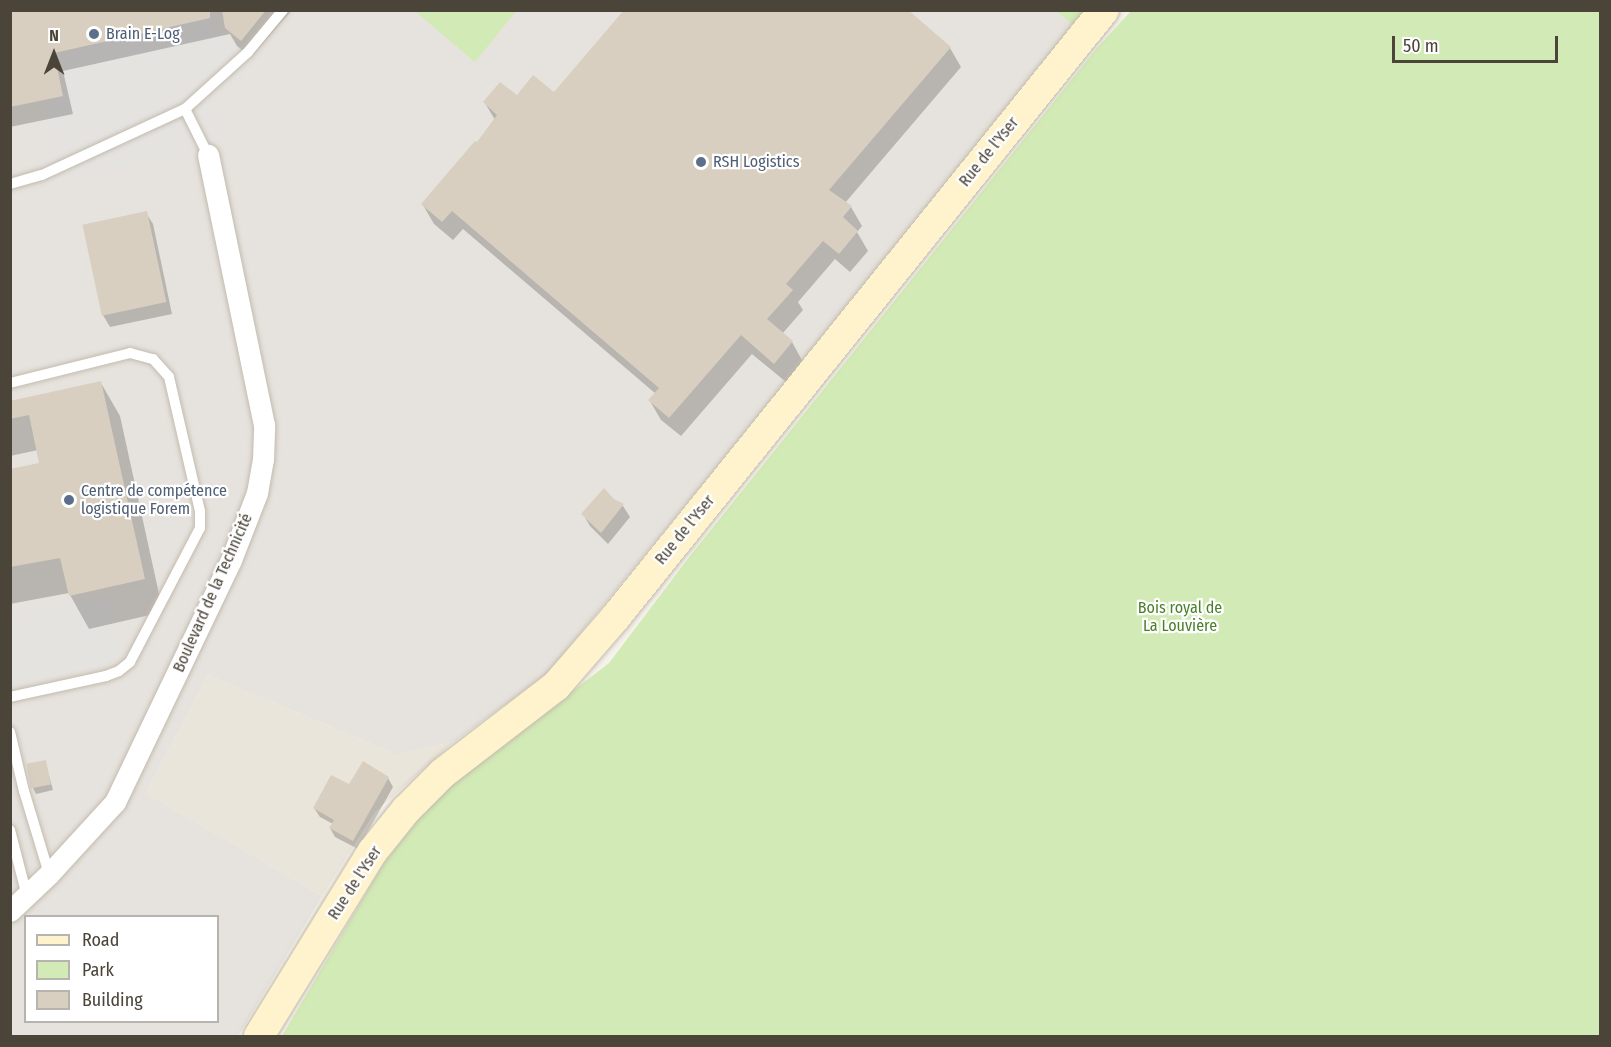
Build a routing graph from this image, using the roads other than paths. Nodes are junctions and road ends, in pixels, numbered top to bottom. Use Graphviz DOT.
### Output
graph roads {
  1 [pos="283,10"];
  2 [pos="1104,10"];
  3 [pos="185,110"];
  4 [pos="208,155"];
  5 [pos="10,184"];
  6 [pos="10,383"];
  7 [pos="10,697"];
  8 [pos="10,732"];
  9 [pos="10,831"];
  10 [pos="49,874"];
  11 [pos="27,896"];
  12 [pos="10,911"];
  13 [pos="259,1036"];
  1 -- 3 [label="lane"];
  2 -- 13 [label="street, Rue de l'Yser"];
  3 -- 4 [label="lane"];
  3 -- 5 [label="lane"];
  4 -- 10 [label="street, Boulevard de la Technicité"];
  6 -- 7 [label="lane"];
  8 -- 10 [label="lane"];
  9 -- 11 [label="lane"];
  10 -- 11 [label="street, Boulevard de la Technicité"];
  11 -- 12 [label="street, Boulevard de la Technicité"];
}
